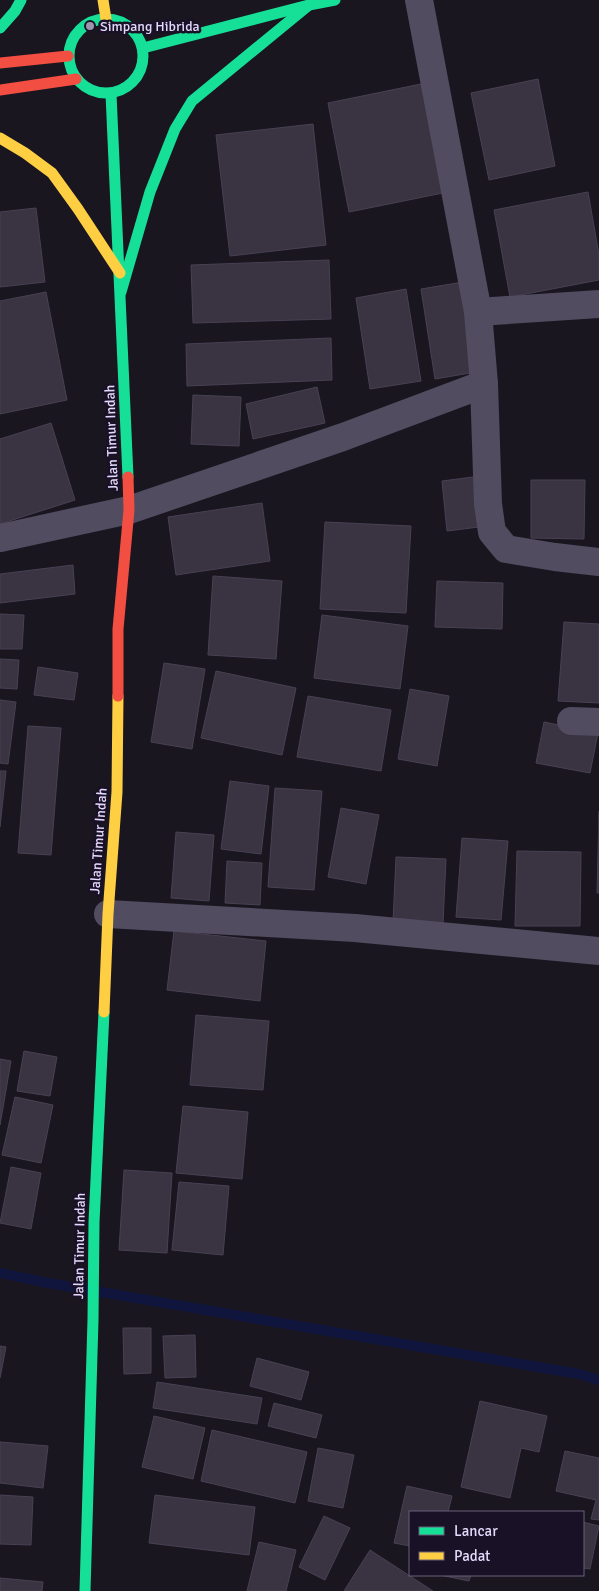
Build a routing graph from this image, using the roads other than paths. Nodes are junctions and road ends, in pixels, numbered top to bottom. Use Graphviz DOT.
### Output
graph roads {
  1 [pos="21,0"];
  2 [pos="103,0"];
  3 [pos="335,0"];
  4 [pos="419,0"];
  5 [pos="280,3"];
  6 [pos="309,5"];
  7 [pos="296,9"];
  8 [pos="106,19"];
  9 [pos="0,28"];
  10 [pos="142,48"];
  11 [pos="68,56"];
  12 [pos="0,63"];
  13 [pos="76,79"];
  14 [pos="0,90"];
  15 [pos="111,94"];
  16 [pos="0,138"];
  17 [pos="120,274"];
  18 [pos="120,292"];
  19 [pos="599,304"];
  20 [pos="478,312"];
  21 [pos="484,384"];
  22 [pos="129,510"];
  23 [pos="0,538"];
  24 [pos="599,562"];
  25 [pos="571,720"];
  26 [pos="599,722"];
  27 [pos="108,914"];
  28 [pos="599,951"];
  29 [pos="85,1591"];
  1 -- 9 [label="street"];
  2 -- 8 [label="street"];
  3 -- 6 [label="street"];
  4 -- 20 [label="street"];
  5 -- 7 [label="street"];
  6 -- 7 [label="street"];
  6 -- 18 [label="street"];
  7 -- 10 [label="street"];
  8 -- 10 [label="street"];
  8 -- 11 [label="street"];
  10 -- 15 [label="street"];
  11 -- 12 [label="street"];
  11 -- 13 [label="street"];
  13 -- 14 [label="street"];
  13 -- 15 [label="street"];
  15 -- 17 [label="street, Jalan Timur Indah"];
  16 -- 17 [label="street"];
  17 -- 18 [label="street, Jalan Timur Indah"];
  18 -- 22 [label="street, Jalan Timur Indah"];
  19 -- 20 [label="street"];
  20 -- 21 [label="street"];
  21 -- 22 [label="street"];
  21 -- 24 [label="street"];
  22 -- 23 [label="street"];
  22 -- 27 [label="street, Jalan Timur Indah"];
  25 -- 26 [label="street"];
  27 -- 28 [label="street"];
  27 -- 29 [label="street, Jalan Timur Indah"];
}
